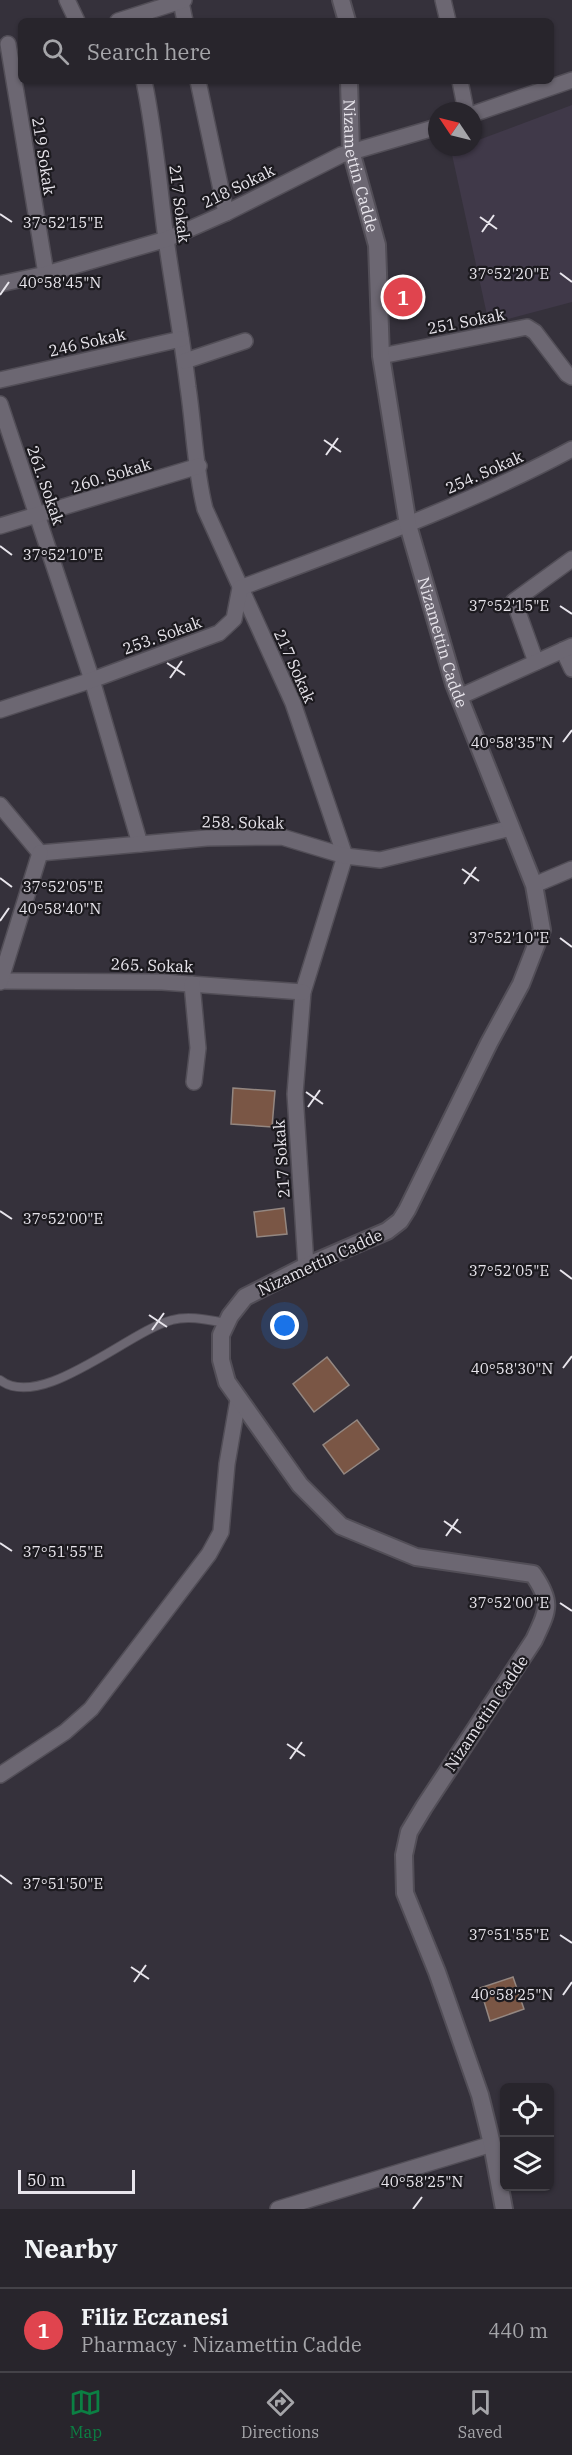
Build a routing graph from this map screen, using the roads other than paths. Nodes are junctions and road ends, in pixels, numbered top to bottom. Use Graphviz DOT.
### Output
graph roads {
  1 [pos="68,0"];
  2 [pos="340,0"];
  3 [pos="444,0"];
  4 [pos="183,1"];
  5 [pos="76,18"];
  6 [pos="132,18"];
  7 [pos="185,18"];
  8 [pos="346,18"];
  9 [pos="447,18"];
  10 [pos="10,44"];
  11 [pos="572,80"];
  12 [pos="145,84"];
  13 [pos="199,84"];
  14 [pos="349,84"];
  15 [pos="461,84"];
  16 [pos="464,102"];
  17 [pos="482,111"];
  18 [pos="428,130"];
  19 [pos="351,151"];
  20 [pos="226,213"];
  21 [pos="166,239"];
  22 [pos="46,274"];
  23 [pos="0,284"];
  24 [pos="181,339"];
  25 [pos="245,341"];
  26 [pos="381,356"];
  27 [pos="185,362"];
  28 [pos="572,377"];
  29 [pos="0,380"];
  30 [pos="0,404"];
  31 [pos="572,449"];
  32 [pos="199,466"];
  33 [pos="38,516"];
  34 [pos="408,525"];
  35 [pos="0,526"];
  36 [pos="572,558"];
  37 [pos="240,588"];
  38 [pos="568,648"];
  39 [pos="536,662"];
  40 [pos="572,669"];
  41 [pos="92,680"];
  42 [pos="459,698"];
  43 [pos="0,710"];
  44 [pos="0,805"];
  45 [pos="511,828"];
  46 [pos="140,844"];
  47 [pos="40,853"];
  48 [pos="345,856"];
  49 [pos="572,869"];
  50 [pos="534,885"];
  51 [pos="0,982"];
  52 [pos="192,984"];
  53 [pos="303,992"];
  54 [pos="194,1082"];
  55 [pos="306,1266"];
  56 [pos="226,1323"];
  57 [pos="0,1380"];
  58 [pos="238,1400"];
  59 [pos="0,1775"];
  60 [pos="492,2144"];
  61 [pos="278,2209"];
  62 [pos="504,2209"];
  1 -- 5 [label="street"];
  2 -- 8 [label="street"];
  3 -- 9 [label="street"];
  4 -- 6 [label="street"];
  4 -- 7 [label="street"];
  10 -- 22 [label="street, 219 Sokak"];
  11 -- 17 [label="street"];
  12 -- 21 [label="street, 217 Sokak"];
  13 -- 20 [label="street"];
  14 -- 19 [label="street, Nizamettin Cadde"];
  15 -- 16 [label="street"];
  18 -- 19 [label="street, 218 Sokak"];
  19 -- 20 [label="street, 218 Sokak"];
  19 -- 26 [label="street, Nizamettin Cadde"];
  20 -- 21 [label="street, 218 Sokak"];
  21 -- 22 [label="street, 218 Sokak"];
  21 -- 24 [label="street, 217 Sokak"];
  22 -- 23 [label="street, 218 Sokak"];
  24 -- 27 [label="street, 217 Sokak"];
  24 -- 29 [label="street, 246 Sokak"];
  25 -- 27 [label="street"];
  26 -- 28 [label="street, 251 Sokak"];
  26 -- 34 [label="street, Nizamettin Cadde"];
  27 -- 32 [label="street, 217 Sokak"];
  30 -- 33 [label="street, 261. Sokak"];
  31 -- 34 [label="street, 254. Sokak"];
  32 -- 33 [label="street, 260. Sokak"];
  32 -- 37 [label="street, 217 Sokak"];
  33 -- 35 [label="street, 260. Sokak"];
  33 -- 41 [label="street, 261. Sokak"];
  34 -- 37 [label="street"];
  34 -- 42 [label="street, Nizamettin Cadde"];
  36 -- 39 [label="street"];
  37 -- 41 [label="street, 253. Sokak"];
  37 -- 48 [label="street, 217 Sokak"];
  38 -- 39 [label="street"];
  38 -- 40 [label="street"];
  39 -- 42 [label="street"];
  41 -- 43 [label="street, 253. Sokak"];
  41 -- 46 [label="street, 261. Sokak"];
  42 -- 45 [label="street, Nizamettin Cadde"];
  44 -- 47 [label="street"];
  45 -- 48 [label="street, 258. Sokak"];
  45 -- 50 [label="street, Nizamettin Cadde"];
  46 -- 47 [label="street, 258. Sokak"];
  46 -- 48 [label="street, 258. Sokak"];
  47 -- 51 [label="street"];
  48 -- 53 [label="street, 217 Sokak"];
  49 -- 50 [label="street"];
  50 -- 55 [label="street, Nizamettin Cadde"];
  51 -- 52 [label="street, 265. Sokak"];
  52 -- 53 [label="street, 265. Sokak"];
  52 -- 54 [label="street"];
  53 -- 55 [label="street, 217 Sokak"];
  55 -- 56 [label="street, Nizamettin Cadde"];
  56 -- 57 [label="lane"];
  56 -- 58 [label="street, Nizamettin Cadde"];
  58 -- 59 [label="street"];
  58 -- 60 [label="street, Nizamettin Cadde"];
  60 -- 61 [label="street"];
  60 -- 62 [label="street, Nizamettin Cadde"];
}
